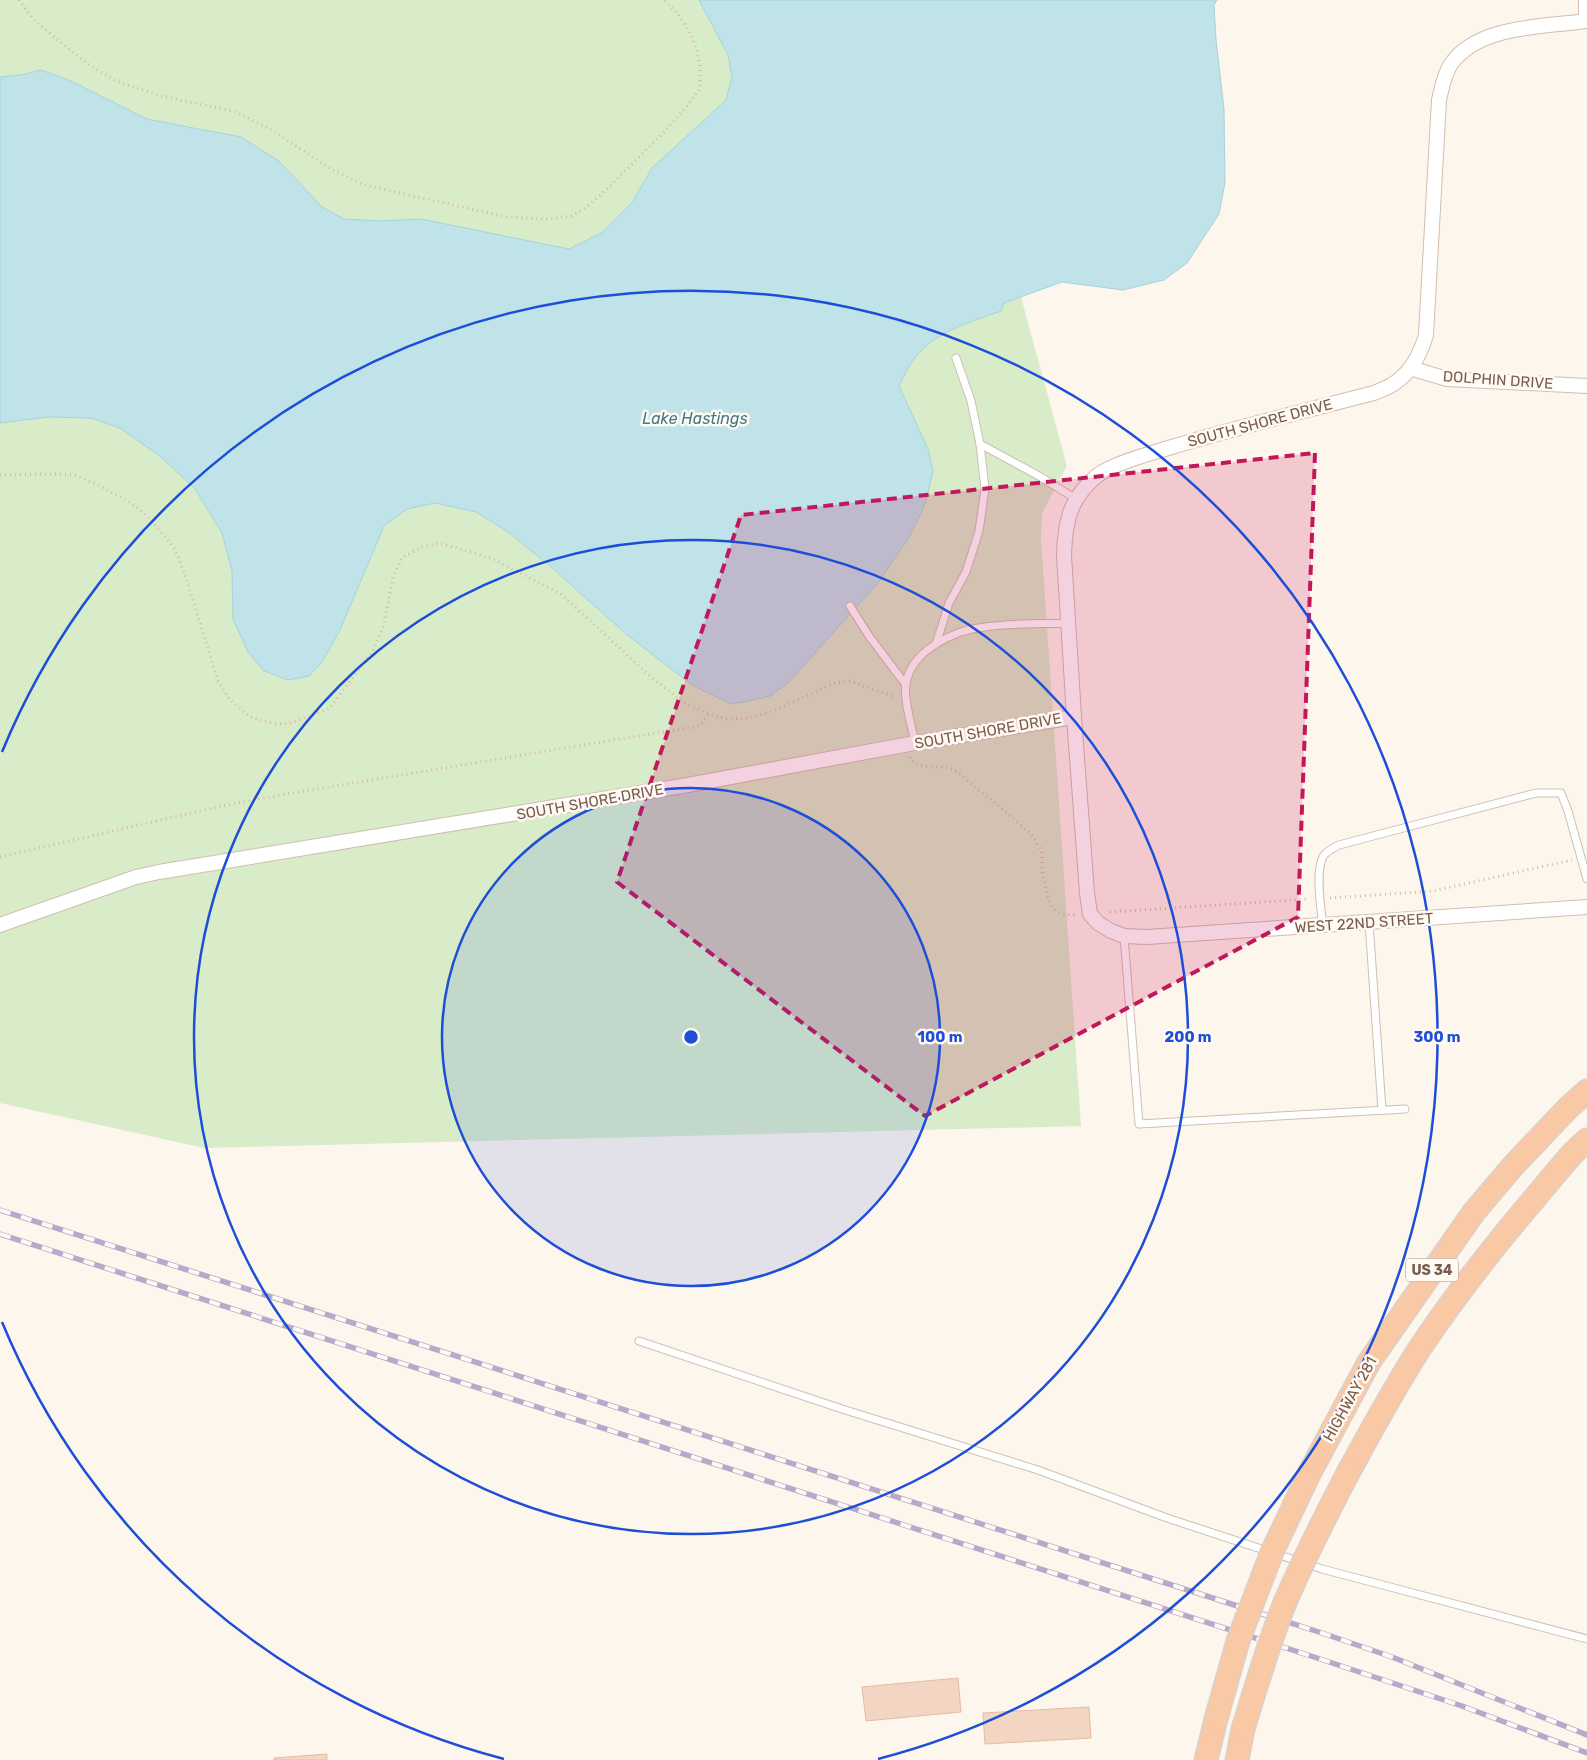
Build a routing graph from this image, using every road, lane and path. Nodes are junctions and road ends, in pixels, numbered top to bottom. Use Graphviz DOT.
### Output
graph roads {
  1 [pos="19,0"];
  2 [pos="664,0"];
  3 [pos="1586,0"];
  4 [pos="1586,21"];
  5 [pos="956,358"];
  6 [pos="1410,368"];
  7 [pos="1587,386"];
  8 [pos="980,444"];
  9 [pos="0,475"];
  10 [pos="1076,499"];
  11 [pos="850,606"];
  12 [pos="1069,623"];
  13 [pos="936,644"];
  14 [pos="906,685"];
  15 [pos="892,696"];
  16 [pos="907,700"];
  17 [pos="894,704"];
  18 [pos="708,714"];
  19 [pos="1074,717"];
  20 [pos="910,744"];
  21 [pos="1580,856"];
  22 [pos="0,857"];
  23 [pos="1587,879"];
  24 [pos="1320,898"];
  25 [pos="1587,907"];
  26 [pos="1090,914"];
  27 [pos="1369,922"];
  28 [pos="0,925"];
  29 [pos="1323,926"];
  30 [pos="1124,936"];
  31 [pos="1587,1091"];
  32 [pos="1405,1109"];
  33 [pos="1382,1110"];
  34 [pos="1587,1140"];
  35 [pos="639,1341"];
  36 [pos="1587,1639"];
  37 [pos="1206,1760"];
  38 [pos="1237,1760"];
  1 -- 2 [label="path"];
  3 -- 4 [label="street, SOUTH SHORE DRIVE"];
  4 -- 6 [label="street, SOUTH SHORE DRIVE"];
  5 -- 8 [label="lane"];
  6 -- 7 [label="street, DOLPHIN DRIVE"];
  6 -- 10 [label="street, SOUTH SHORE DRIVE"];
  8 -- 10 [label="lane"];
  8 -- 13 [label="lane"];
  9 -- 18 [label="path"];
  10 -- 12 [label="street, SOUTH SHORE DRIVE"];
  11 -- 14 [label="lane"];
  12 -- 13 [label="lane"];
  12 -- 19 [label="street, SOUTH SHORE DRIVE"];
  13 -- 14 [label="lane"];
  14 -- 16 [label="lane"];
  15 -- 16 [label="path"];
  15 -- 17 [label="path"];
  15 -- 18 [label="path"];
  16 -- 20 [label="lane"];
  18 -- 22 [label="path"];
  19 -- 20 [label="street, SOUTH SHORE DRIVE"];
  19 -- 26 [label="street"];
  20 -- 26 [label="path"];
  20 -- 28 [label="street, SOUTH SHORE DRIVE"];
  21 -- 23 [label="lane"];
  21 -- 24 [label="path"];
  21 -- 24 [label="lane"];
  24 -- 26 [label="path"];
  24 -- 29 [label="lane"];
  25 -- 27 [label="street, WEST 22ND STREET"];
  26 -- 30 [label="street"];
  27 -- 29 [label="street, WEST 22ND STREET"];
  27 -- 33 [label="lane"];
  29 -- 30 [label="street, WEST 22ND STREET"];
  30 -- 33 [label="lane"];
  31 -- 37 [label="highway, HIGHWAY 281 / US 34, bridge"];
  32 -- 33 [label="lane"];
  34 -- 38 [label="highway, US 34, bridge"];
  35 -- 36 [label="lane"];
}
